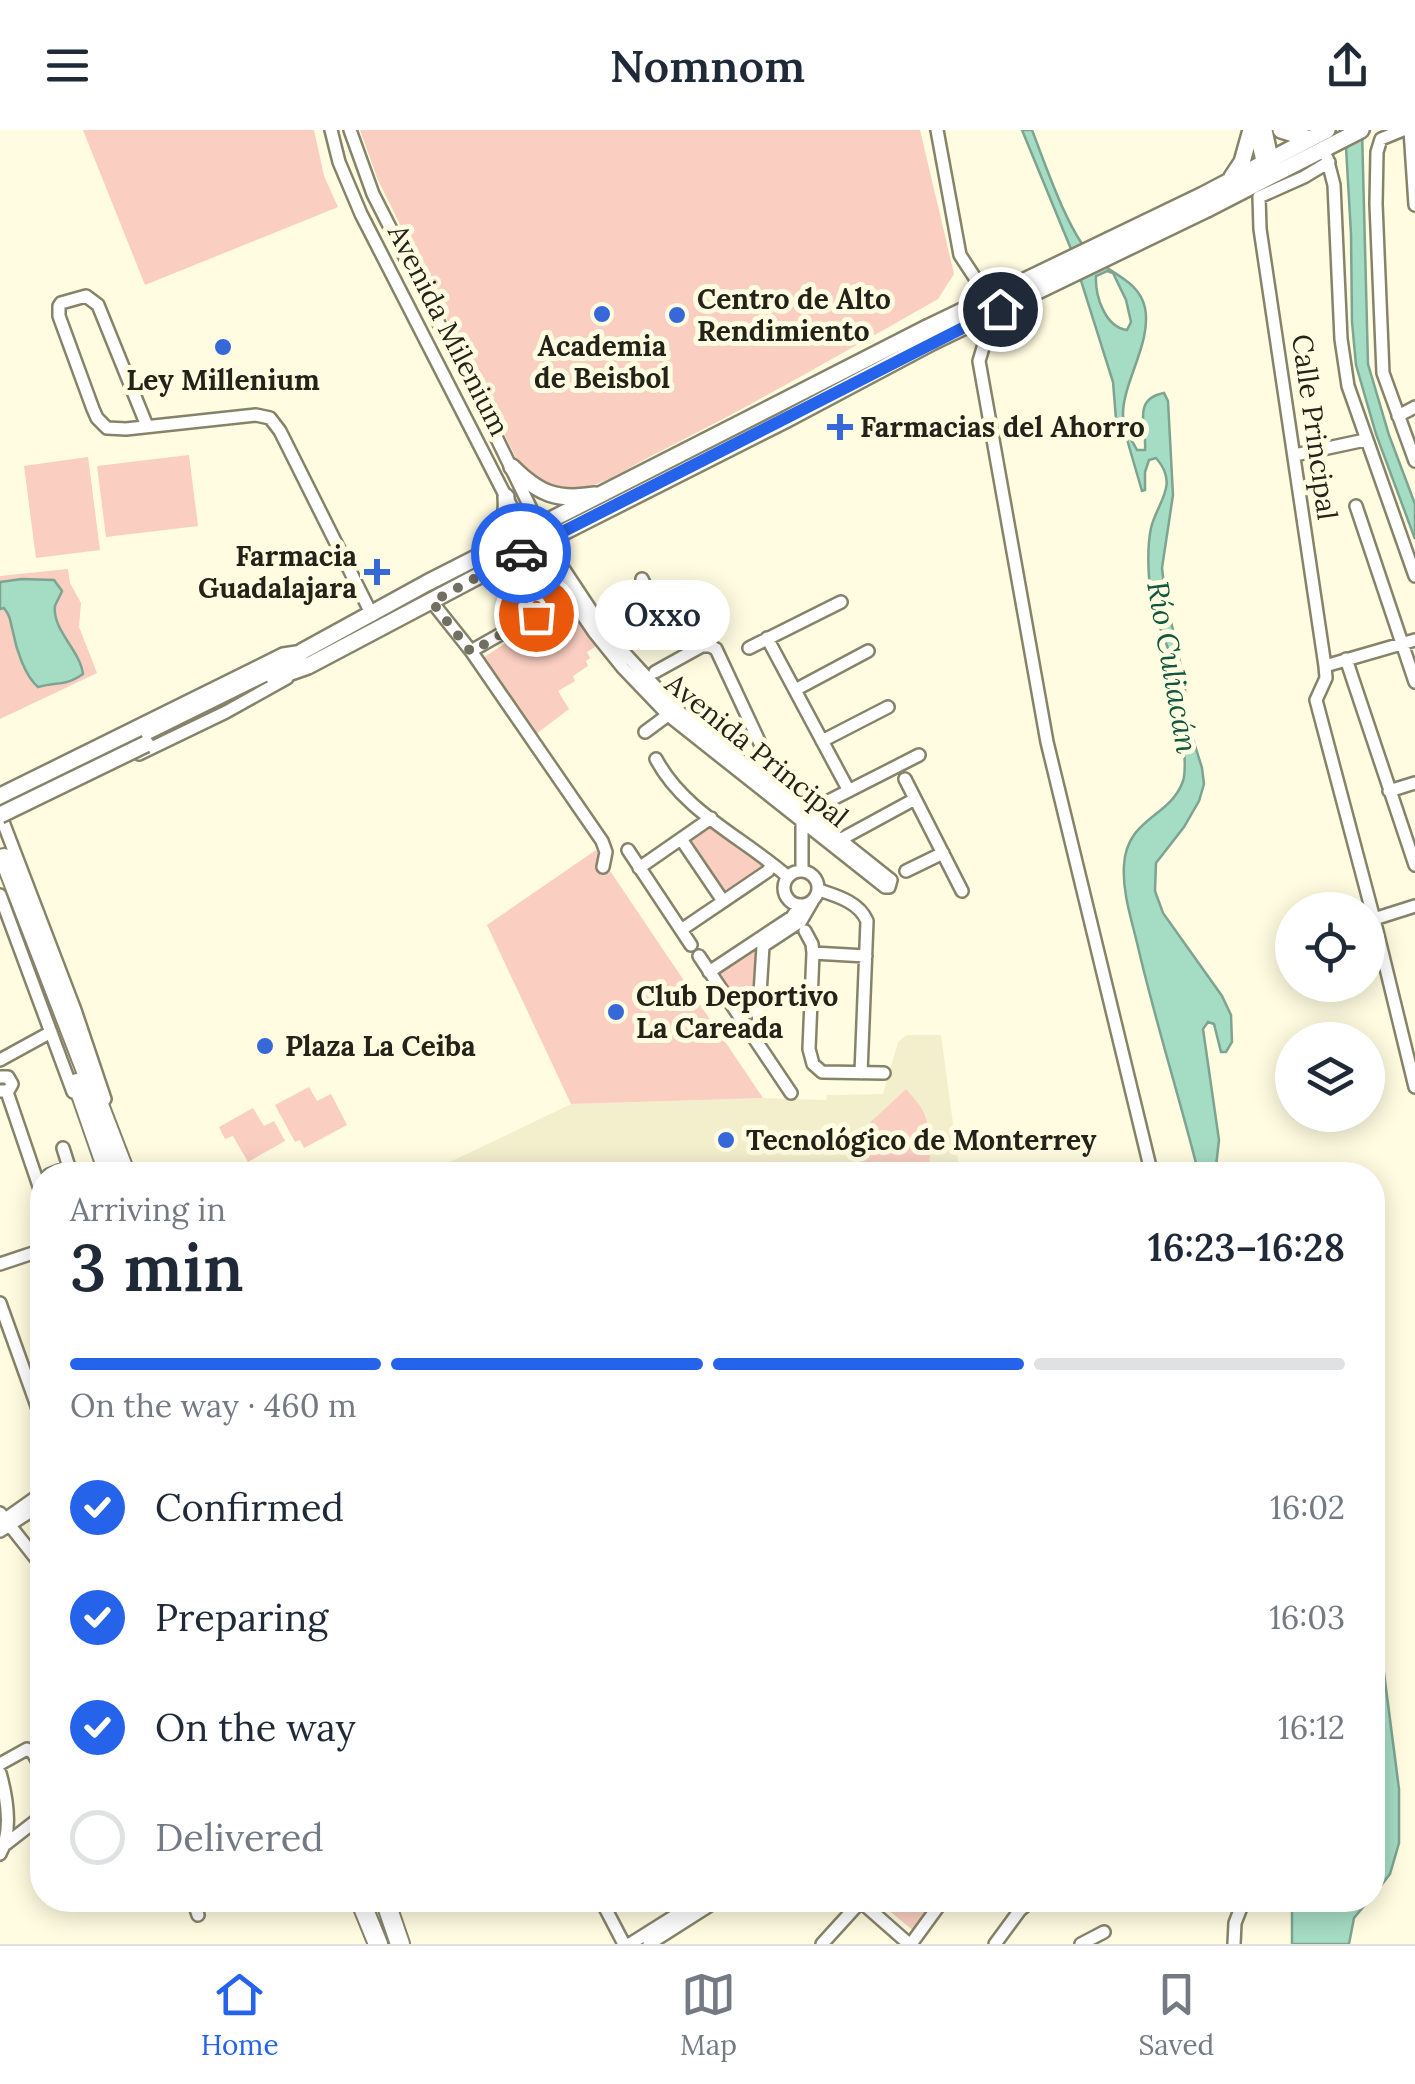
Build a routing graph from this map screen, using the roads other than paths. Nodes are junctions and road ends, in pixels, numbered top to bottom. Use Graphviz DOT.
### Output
graph roads {
  1 [pos="331,130"];
  2 [pos="350,130"];
  3 [pos="937,130"];
  4 [pos="1253,130"];
  5 [pos="1266,130"];
  6 [pos="1281,130"];
  7 [pos="1361,130"];
  8 [pos="1406,130"];
  9 [pos="1325,144"];
  10 [pos="1269,168"];
  11 [pos="367,181"];
  12 [pos="1228,183"];
  13 [pos="350,188"];
  14 [pos="1205,202"];
  15 [pos="1415,205"];
  16 [pos="930,335"];
  17 [pos="1415,408"];
  18 [pos="1398,416"];
  19 [pos="147,426"];
  20 [pos="1365,440"];
  21 [pos="1295,455"];
  22 [pos="1415,461"];
  23 [pos="512,468"];
  24 [pos="609,493"];
  25 [pos="506,496"];
  26 [pos="1356,506"];
  27 [pos="537,537"];
  28 [pos="484,555"];
  29 [pos="1415,576"];
  30 [pos="642,579"];
  31 [pos="568,596"];
  32 [pos="432,602"];
  33 [pos="842,602"];
  34 [pos="372,614"];
  35 [pos="606,634"];
  36 [pos="768,638"];
  37 [pos="1415,640"];
  38 [pos="1401,644"];
  39 [pos="749,648"];
  40 [pos="868,651"];
  41 [pos="471,652"];
  42 [pos="306,659"];
  43 [pos="1346,659"];
  44 [pos="1325,666"];
  45 [pos="654,672"];
  46 [pos="1415,682"];
  47 [pos="795,690"];
  48 [pos="888,707"];
  49 [pos="672,712"];
  50 [pos="645,732"];
  51 [pos="822,741"];
  52 [pos="919,754"];
  53 [pos="656,759"];
  54 [pos="745,764"];
  55 [pos="905,779"];
  56 [pos="0,782"];
  57 [pos="1415,783"];
  58 [pos="19,785"];
  59 [pos="849,791"];
  60 [pos="1389,791"];
  61 [pos="0,794"];
  62 [pos="915,799"];
  63 [pos="28,806"];
  64 [pos="0,814"];
  65 [pos="804,816"];
  66 [pos="711,818"];
  67 [pos="680,838"];
  68 [pos="836,842"];
  69 [pos="628,850"];
  70 [pos="943,852"];
  71 [pos="7,856"];
  72 [pos="1415,864"];
  73 [pos="603,867"];
  74 [pos="640,868"];
  75 [pos="770,868"];
  76 [pos="802,871"];
  77 [pos="906,871"];
  78 [pos="786,880"];
  79 [pos="886,882"];
  80 [pos="962,891"];
  81 [pos="1367,892"];
  82 [pos="0,894"];
  83 [pos="812,899"];
  84 [pos="724,902"];
  85 [pos="1415,906"];
  86 [pos="1385,916"];
  87 [pos="681,930"];
  88 [pos="805,930"];
  89 [pos="761,943"];
  90 [pos="813,953"];
  91 [pos="866,956"];
  92 [pos="1385,960"];
  93 [pos="709,972"];
  94 [pos="51,1032"];
  95 [pos="757,1042"];
  96 [pos="0,1060"];
  97 [pos="1412,1060"];
  98 [pos="861,1072"];
  99 [pos="884,1073"];
  100 [pos="0,1077"];
  101 [pos="1415,1087"];
  102 [pos="3,1092"];
  103 [pos="791,1093"];
  104 [pos="63,1148"];
  105 [pos="36,1162"];
  106 [pos="67,1162"];
  107 [pos="101,1162"];
  108 [pos="102,1162"];
  109 [pos="121,1162"];
  110 [pos="1149,1162"];
  111 [pos="30,1254"];
  112 [pos="0,1264"];
  113 [pos="0,1304"];
  114 [pos="30,1387"];
  115 [pos="30,1502"];
  116 [pos="30,1509"];
  117 [pos="2,1522"];
  118 [pos="30,1553"];
  119 [pos="30,1751"];
  120 [pos="0,1764"];
  121 [pos="0,1773"];
  122 [pos="30,1826"];
  123 [pos="3,1849"];
  124 [pos="197,1912"];
  125 [pos="365,1912"];
  126 [pos="389,1912"];
  127 [pos="608,1912"];
  128 [pos="680,1912"];
  129 [pos="699,1912"];
  130 [pos="850,1912"];
  131 [pos="872,1912"];
  132 [pos="934,1912"];
  133 [pos="1019,1912"];
  134 [pos="1239,1912"];
  135 [pos="198,1915"];
  136 [pos="1104,1932"];
  137 [pos="378,1944"];
  138 [pos="400,1944"];
  139 [pos="627,1944"];
  140 [pos="649,1944"];
  141 [pos="822,1944"];
  142 [pos="910,1944"];
  143 [pos="995,1944"];
  144 [pos="1081,1944"];
  145 [pos="1234,1944"];
  1 -- 13 [label="street, Avenida Milenium"];
  2 -- 11 [label="street, Avenida Milenium"];
  3 -- 110 [label="street"];
  4 -- 10 [label="street"];
  4 -- 12 [label="main road"];
  5 -- 10 [label="street"];
  6 -- 9 [label="main road"];
  7 -- 9 [label="main road"];
  8 -- 15 [label="street"];
  8 -- 18 [label="street"];
  9 -- 10 [label="main road"];
  9 -- 20 [label="street"];
  9 -- 21 [label="street, Calle Principal"];
  10 -- 12 [label="main road"];
  10 -- 14 [label="main road"];
  11 -- 13 [label="street"];
  11 -- 23 [label="street, Avenida Milenium"];
  12 -- 14 [label="main road"];
  13 -- 25 [label="street, Avenida Milenium"];
  14 -- 16 [label="main road, bridge"];
  16 -- 24 [label="main road"];
  16 -- 27 [label="main road"];
  17 -- 18 [label="street"];
  18 -- 22 [label="street"];
  19 -- 19 [label="street"];
  19 -- 34 [label="street"];
  20 -- 21 [label="street"];
  20 -- 29 [label="street"];
  21 -- 44 [label="street, Calle Principal"];
  23 -- 24 [label="main road"];
  23 -- 27 [label="street, Avenida Milenium"];
  24 -- 27 [label="main road"];
  25 -- 27 [label="street, Avenida Milenium"];
  25 -- 28 [label="main road"];
  26 -- 38 [label="street"];
  27 -- 28 [label="main road"];
  27 -- 31 [label="street, Avenida Principal"];
  27 -- 32 [label="main road"];
  27 -- 35 [label="street, Avenida Principal"];
  28 -- 34 [label="main road"];
  30 -- 35 [label="street"];
  31 -- 41 [label="street"];
  31 -- 49 [label="street, Avenida Principal"];
  32 -- 41 [label="street"];
  32 -- 42 [label="main road"];
  33 -- 36 [label="street"];
  34 -- 42 [label="main road"];
  35 -- 49 [label="street, Avenida Principal"];
  36 -- 39 [label="street"];
  36 -- 47 [label="street"];
  37 -- 38 [label="street"];
  38 -- 43 [label="street"];
  38 -- 46 [label="street"];
  40 -- 47 [label="street"];
  41 -- 73 [label="street"];
  42 -- 58 [label="street"];
  42 -- 63 [label="street"];
  42 -- 64 [label="main road, bridge"];
  43 -- 44 [label="street"];
  43 -- 60 [label="street"];
  44 -- 81 [label="street, Calle Principal"];
  45 -- 54 [label="street"];
  47 -- 51 [label="street"];
  48 -- 51 [label="street"];
  49 -- 50 [label="street"];
  49 -- 54 [label="street, Avenida Principal"];
  49 -- 65 [label="street, Avenida Principal"];
  51 -- 59 [label="street"];
  52 -- 59 [label="street"];
  53 -- 66 [label="street"];
  54 -- 65 [label="street, Avenida Principal"];
  55 -- 62 [label="street"];
  56 -- 58 [label="street"];
  57 -- 60 [label="street"];
  58 -- 61 [label="street"];
  59 -- 65 [label="street"];
  60 -- 72 [label="street"];
  62 -- 68 [label="street"];
  62 -- 70 [label="street"];
  63 -- 64 [label="street"];
  63 -- 71 [label="street"];
  64 -- 71 [label="street"];
  65 -- 68 [label="street, Avenida Principal"];
  65 -- 76 [label="street"];
  66 -- 67 [label="street"];
  66 -- 75 [label="street"];
  67 -- 74 [label="street"];
  67 -- 84 [label="street"];
  68 -- 79 [label="street, Avenida Principal"];
  69 -- 74 [label="street"];
  70 -- 77 [label="street"];
  70 -- 80 [label="street"];
  71 -- 108 [label="highway"];
  71 -- 109 [label="highway"];
  74 -- 87 [label="street"];
  75 -- 78 [label="street"];
  75 -- 84 [label="street"];
  76 -- 78 [label="street"];
  76 -- 83 [label="street"];
  78 -- 83 [label="street"];
  82 -- 94 [label="street"];
  83 -- 89 [label="street"];
  83 -- 91 [label="street"];
  84 -- 87 [label="street"];
  85 -- 86 [label="street"];
  87 -- 93 [label="street"];
  88 -- 90 [label="street"];
  89 -- 93 [label="street"];
  89 -- 95 [label="street"];
  90 -- 91 [label="street"];
  90 -- 98 [label="street"];
  91 -- 98 [label="street"];
  92 -- 97 [label="street, Calle Principal"];
  93 -- 95 [label="street"];
  94 -- 96 [label="street"];
  94 -- 107 [label="street"];
  95 -- 103 [label="street"];
  97 -- 101 [label="street, Calle Principal"];
  98 -- 99 [label="street"];
  100 -- 102 [label="street"];
  102 -- 105 [label="street"];
  104 -- 106 [label="street"];
  111 -- 112 [label="street"];
  113 -- 114 [label="street"];
  115 -- 117 [label="street"];
  116 -- 117 [label="street"];
  117 -- 118 [label="street"];
  119 -- 120 [label="street"];
  121 -- 123 [label="street"];
  122 -- 123 [label="street"];
  124 -- 135 [label="street"];
  125 -- 137 [label="highway"];
  126 -- 138 [label="highway"];
  127 -- 139 [label="street"];
  128 -- 139 [label="street"];
  129 -- 140 [label="street"];
  130 -- 141 [label="street"];
  131 -- 142 [label="street"];
  132 -- 142 [label="street"];
  133 -- 143 [label="street"];
  134 -- 145 [label="street"];
  136 -- 144 [label="street"];
}
